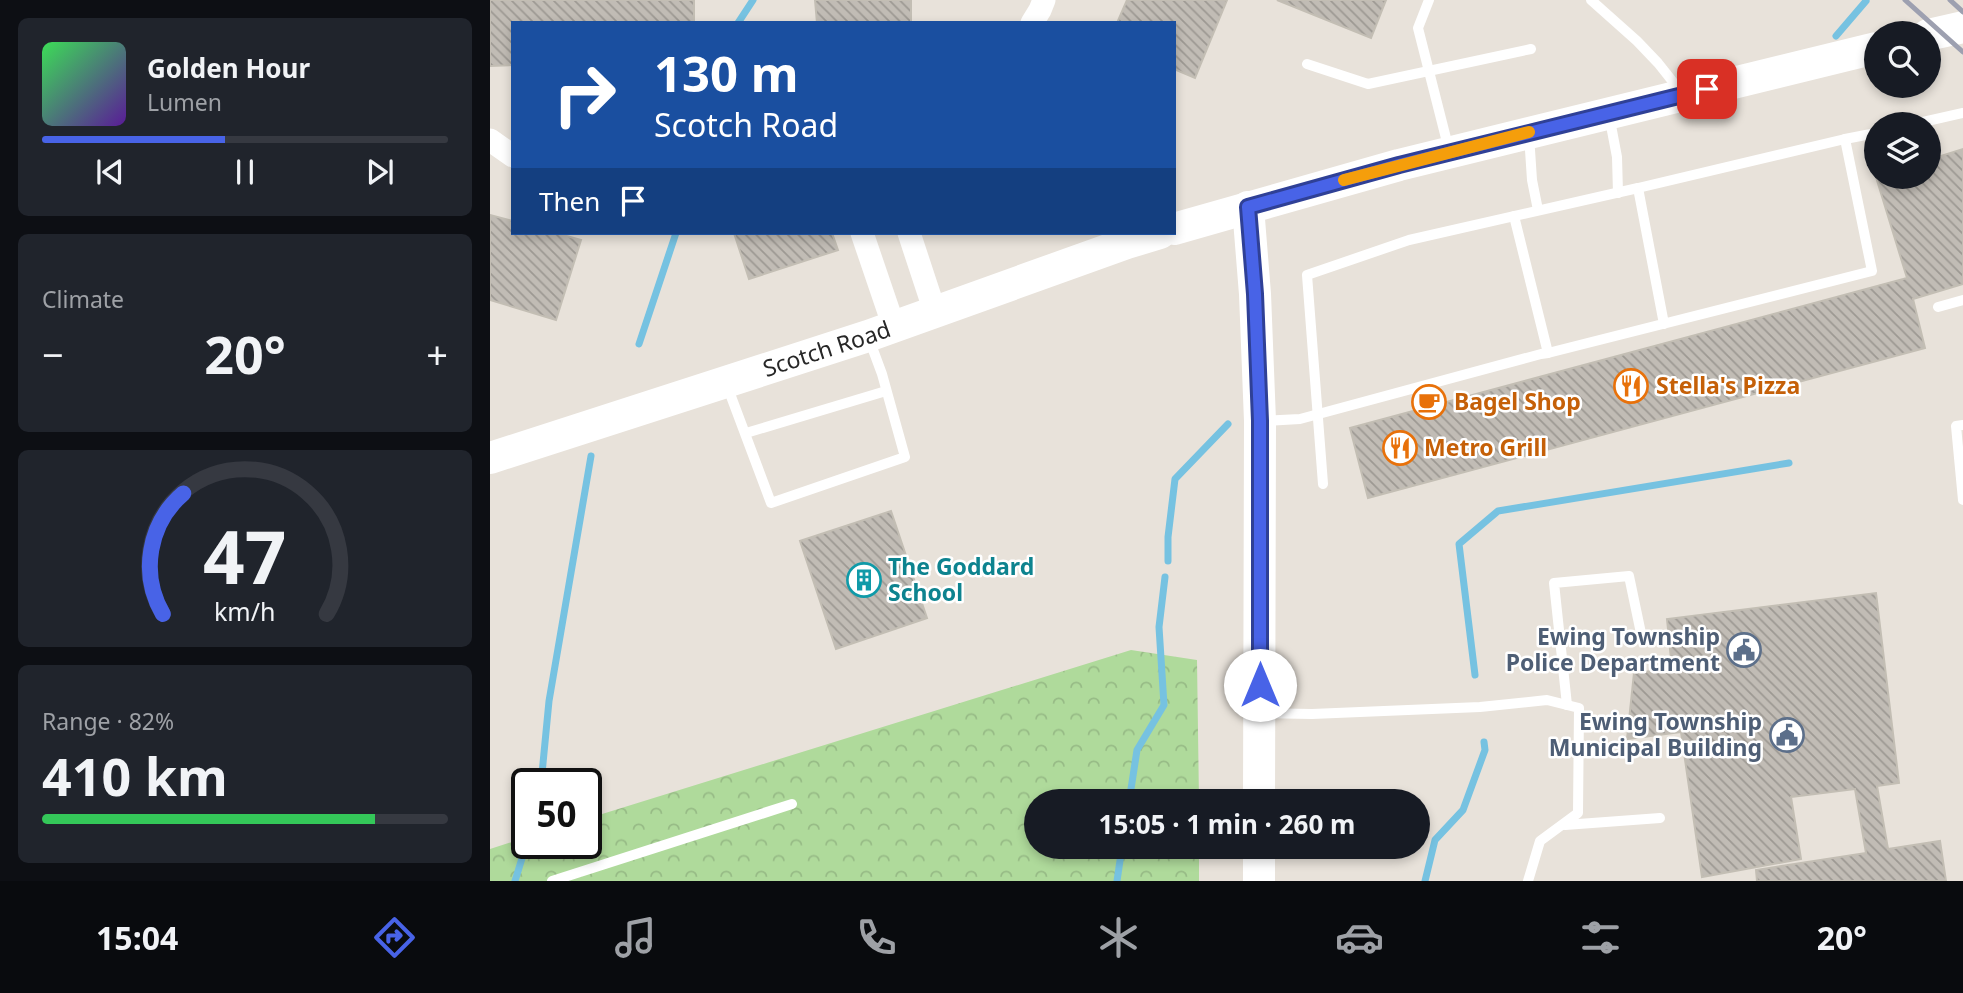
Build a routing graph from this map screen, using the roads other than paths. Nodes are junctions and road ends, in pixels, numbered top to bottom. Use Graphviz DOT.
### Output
graph roads {
  1 [pos="1044,0"];
  2 [pos="1429,0"];
  3 [pos="1591,0"];
  4 [pos="1033,21"];
  5 [pos="1963,27"];
  6 [pos="1941,33"];
  7 [pos="1531,49"];
  8 [pos="1864,51"];
  9 [pos="1307,64"];
  10 [pos="1428,71"];
  11 [pos="1683,94"];
  12 [pos="1608,113"];
  13 [pos="1963,114"];
  14 [pos="1941,118"];
  15 [pos="1529,132"];
  16 [pos="1864,135"];
  17 [pos="1844,139"];
  18 [pos="490,140"];
  19 [pos="1450,152"];
  20 [pos="511,155"];
  21 [pos="1638,188"];
  22 [pos="1618,193"];
  23 [pos="1248,207"];
  24 [pos="1538,210"];
  25 [pos="1514,216"];
  26 [pos="1176,228"];
  27 [pos="862,235"];
  28 [pos="910,235"];
  29 [pos="1153,235"];
  30 [pos="1963,300"];
  31 [pos="1938,307"];
  32 [pos="936,312"];
  33 [pos="1664,324"];
  34 [pos="881,331"];
  35 [pos="1548,353"];
  36 [pos="726,383"];
  37 [pos="887,391"];
  38 [pos="1317,414"];
  39 [pos="1260,421"];
  40 [pos="1963,425"];
  41 [pos="746,433"];
  42 [pos="490,458"];
  43 [pos="1323,484"];
  44 [pos="1963,500"];
  45 [pos="1643,638"];
  46 [pos="1567,705"];
  47 [pos="1260,713"];
  48 [pos="1259,789"];
  49 [pos="792,804"];
  50 [pos="1660,818"];
  51 [pos="1562,825"];
  52 [pos="1259,859"];
  53 [pos="552,881"];
  54 [pos="1259,881"];
  55 [pos="1528,881"];
  1 -- 4 [label="street"];
  2 -- 10 [label="lane"];
  3 -- 11 [label="lane"];
  5 -- 6 [label="main road"];
  7 -- 10 [label="lane"];
  8 -- 11 [label="main road"];
  9 -- 10 [label="lane"];
  10 -- 19 [label="lane"];
  11 -- 12 [label="main road"];
  12 -- 15 [label="main road"];
  12 -- 22 [label="lane"];
  13 -- 14 [label="lane"];
  15 -- 19 [label="main road"];
  15 -- 24 [label="lane"];
  16 -- 17 [label="lane"];
  17 -- 21 [label="lane"];
  17 -- 33 [label="lane"];
  18 -- 20 [label="street"];
  19 -- 23 [label="main road"];
  21 -- 22 [label="lane"];
  21 -- 33 [label="lane"];
  22 -- 24 [label="lane"];
  23 -- 26 [label="main road"];
  23 -- 39 [label="main road"];
  24 -- 25 [label="lane"];
  25 -- 35 [label="lane"];
  25 -- 38 [label="lane"];
  27 -- 34 [label="street"];
  28 -- 32 [label="street"];
  29 -- 32 [label="main road, Scotch Road"];
  30 -- 31 [label="lane"];
  32 -- 34 [label="main road, Scotch Road"];
  33 -- 35 [label="lane"];
  34 -- 36 [label="main road, Scotch Road"];
  34 -- 37 [label="lane"];
  35 -- 38 [label="lane"];
  36 -- 41 [label="lane"];
  36 -- 42 [label="main road, Scotch Road"];
  37 -- 41 [label="lane"];
  37 -- 41 [label="lane"];
  38 -- 39 [label="lane"];
  38 -- 43 [label="lane"];
  39 -- 47 [label="main road"];
  40 -- 44 [label="lane"];
  45 -- 46 [label="lane"];
  46 -- 47 [label="lane"];
  46 -- 51 [label="lane"];
  47 -- 48 [label="main road"];
  49 -- 53 [label="lane"];
  50 -- 51 [label="lane"];
  51 -- 55 [label="lane"];
  52 -- 54 [label="main road"];
}
